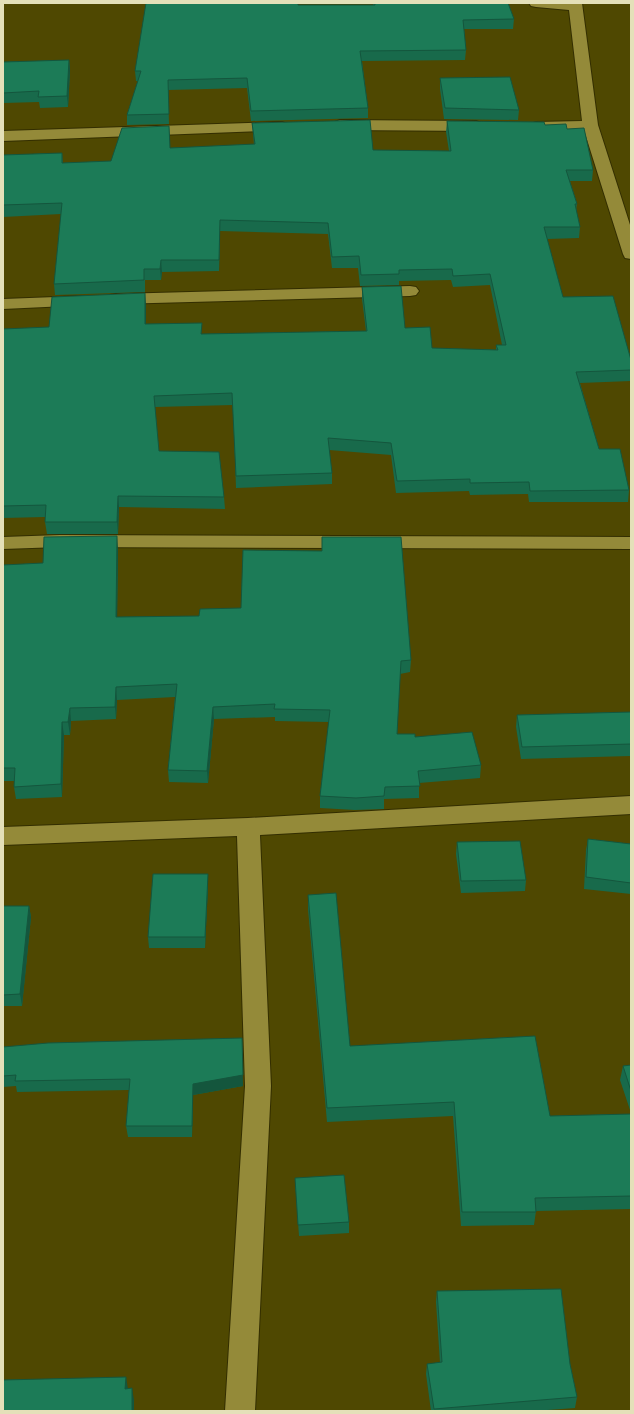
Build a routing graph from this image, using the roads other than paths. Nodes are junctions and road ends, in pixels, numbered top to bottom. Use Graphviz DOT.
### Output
graph roads {
  1 [pos="536,3"];
  2 [pos="576,5"];
  3 [pos="327,125"];
  4 [pos="590,125"];
  5 [pos="296,126"];
  6 [pos="493,127"];
  7 [pos="524,127"];
  8 [pos="3,136"];
  9 [pos="631,254"];
  10 [pos="410,291"];
  11 [pos="3,304"];
  12 [pos="631,542"];
  13 [pos="3,543"];
  14 [pos="631,805"];
  15 [pos="248,827"];
  16 [pos="3,836"];
  17 [pos="240,1411"];
  1 -- 2 [label="street"];
  2 -- 4 [label="street"];
  3 -- 6 [label="street"];
  4 -- 7 [label="street"];
  4 -- 9 [label="street"];
  5 -- 8 [label="street"];
  10 -- 11 [label="street"];
  12 -- 13 [label="street"];
  14 -- 15 [label="street"];
  15 -- 16 [label="street"];
  15 -- 17 [label="street"];
}
